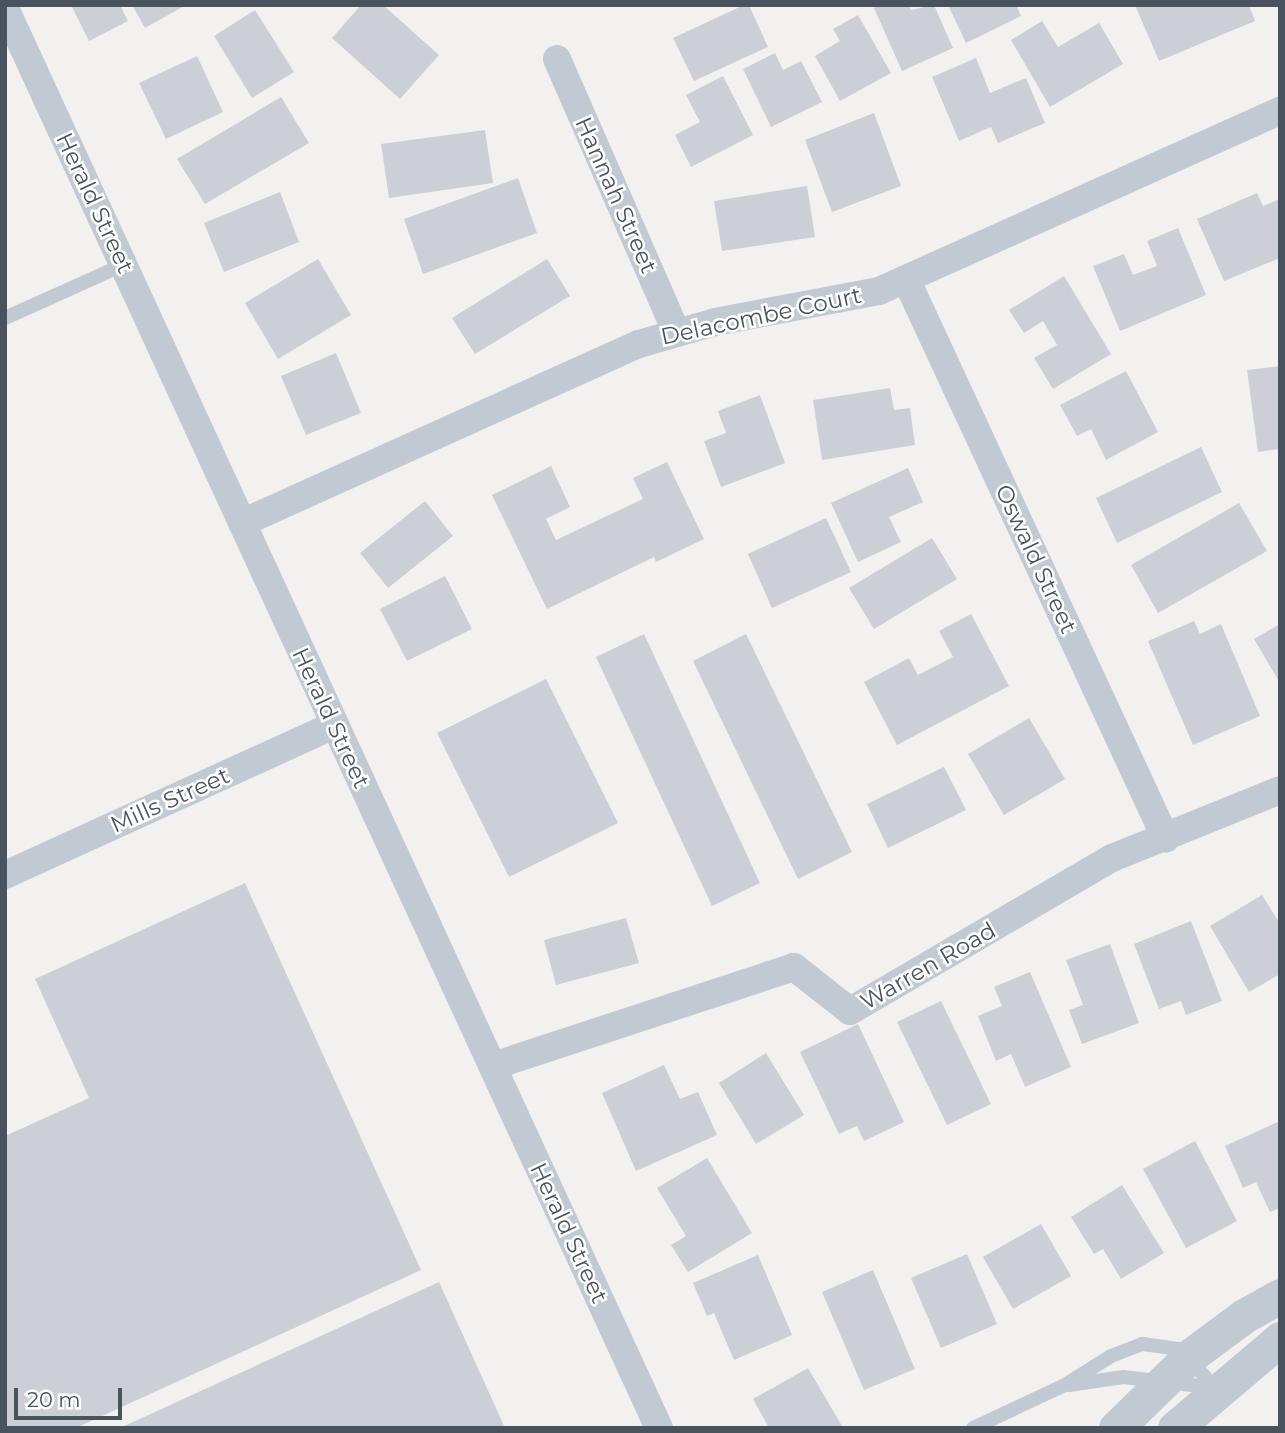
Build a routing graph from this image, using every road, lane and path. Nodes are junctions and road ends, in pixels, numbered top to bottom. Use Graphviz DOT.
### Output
graph roads {
  1 [pos="5,8"];
  2 [pos="557,59"];
  3 [pos="1280,111"];
  4 [pos="123,265"];
  5 [pos="906,279"];
  6 [pos="5,318"];
  7 [pos="676,331"];
  8 [pos="242,523"];
  9 [pos="334,725"];
  10 [pos="1280,790"];
  11 [pos="1166,839"];
  12 [pos="5,875"];
  13 [pos="493,1066"];
  14 [pos="1280,1296"];
  15 [pos="1280,1339"];
  16 [pos="1190,1356"];
  17 [pos="1162,1380"];
  18 [pos="1065,1385"];
  19 [pos="1216,1388"];
  20 [pos="659,1428"];
  21 [pos="973,1428"];
  22 [pos="1116,1428"];
  23 [pos="1175,1428"];
  1 -- 4 [label="street, Herald Street"];
  2 -- 7 [label="street, Hannah Street"];
  3 -- 5 [label="street, Delacombe Court"];
  4 -- 6 [label="lane"];
  4 -- 8 [label="street, Herald Street"];
  5 -- 7 [label="street, Delacombe Court"];
  5 -- 11 [label="street, Oswald Street"];
  7 -- 8 [label="street, Delacombe Court"];
  8 -- 9 [label="street, Herald Street"];
  9 -- 12 [label="street, Mills Street"];
  9 -- 13 [label="street, Herald Street"];
  10 -- 11 [label="street, Warren Road"];
  11 -- 13 [label="street, Warren Road"];
  13 -- 20 [label="street, Herald Street"];
  14 -- 16 [label="street"];
  15 -- 19 [label="street"];
  16 -- 17 [label="street"];
  16 -- 18 [label="lane"];
  16 -- 19 [label="lane"];
  17 -- 18 [label="lane"];
  17 -- 19 [label="lane"];
  17 -- 22 [label="street"];
  18 -- 21 [label="lane"];
  19 -- 23 [label="street"];
}
